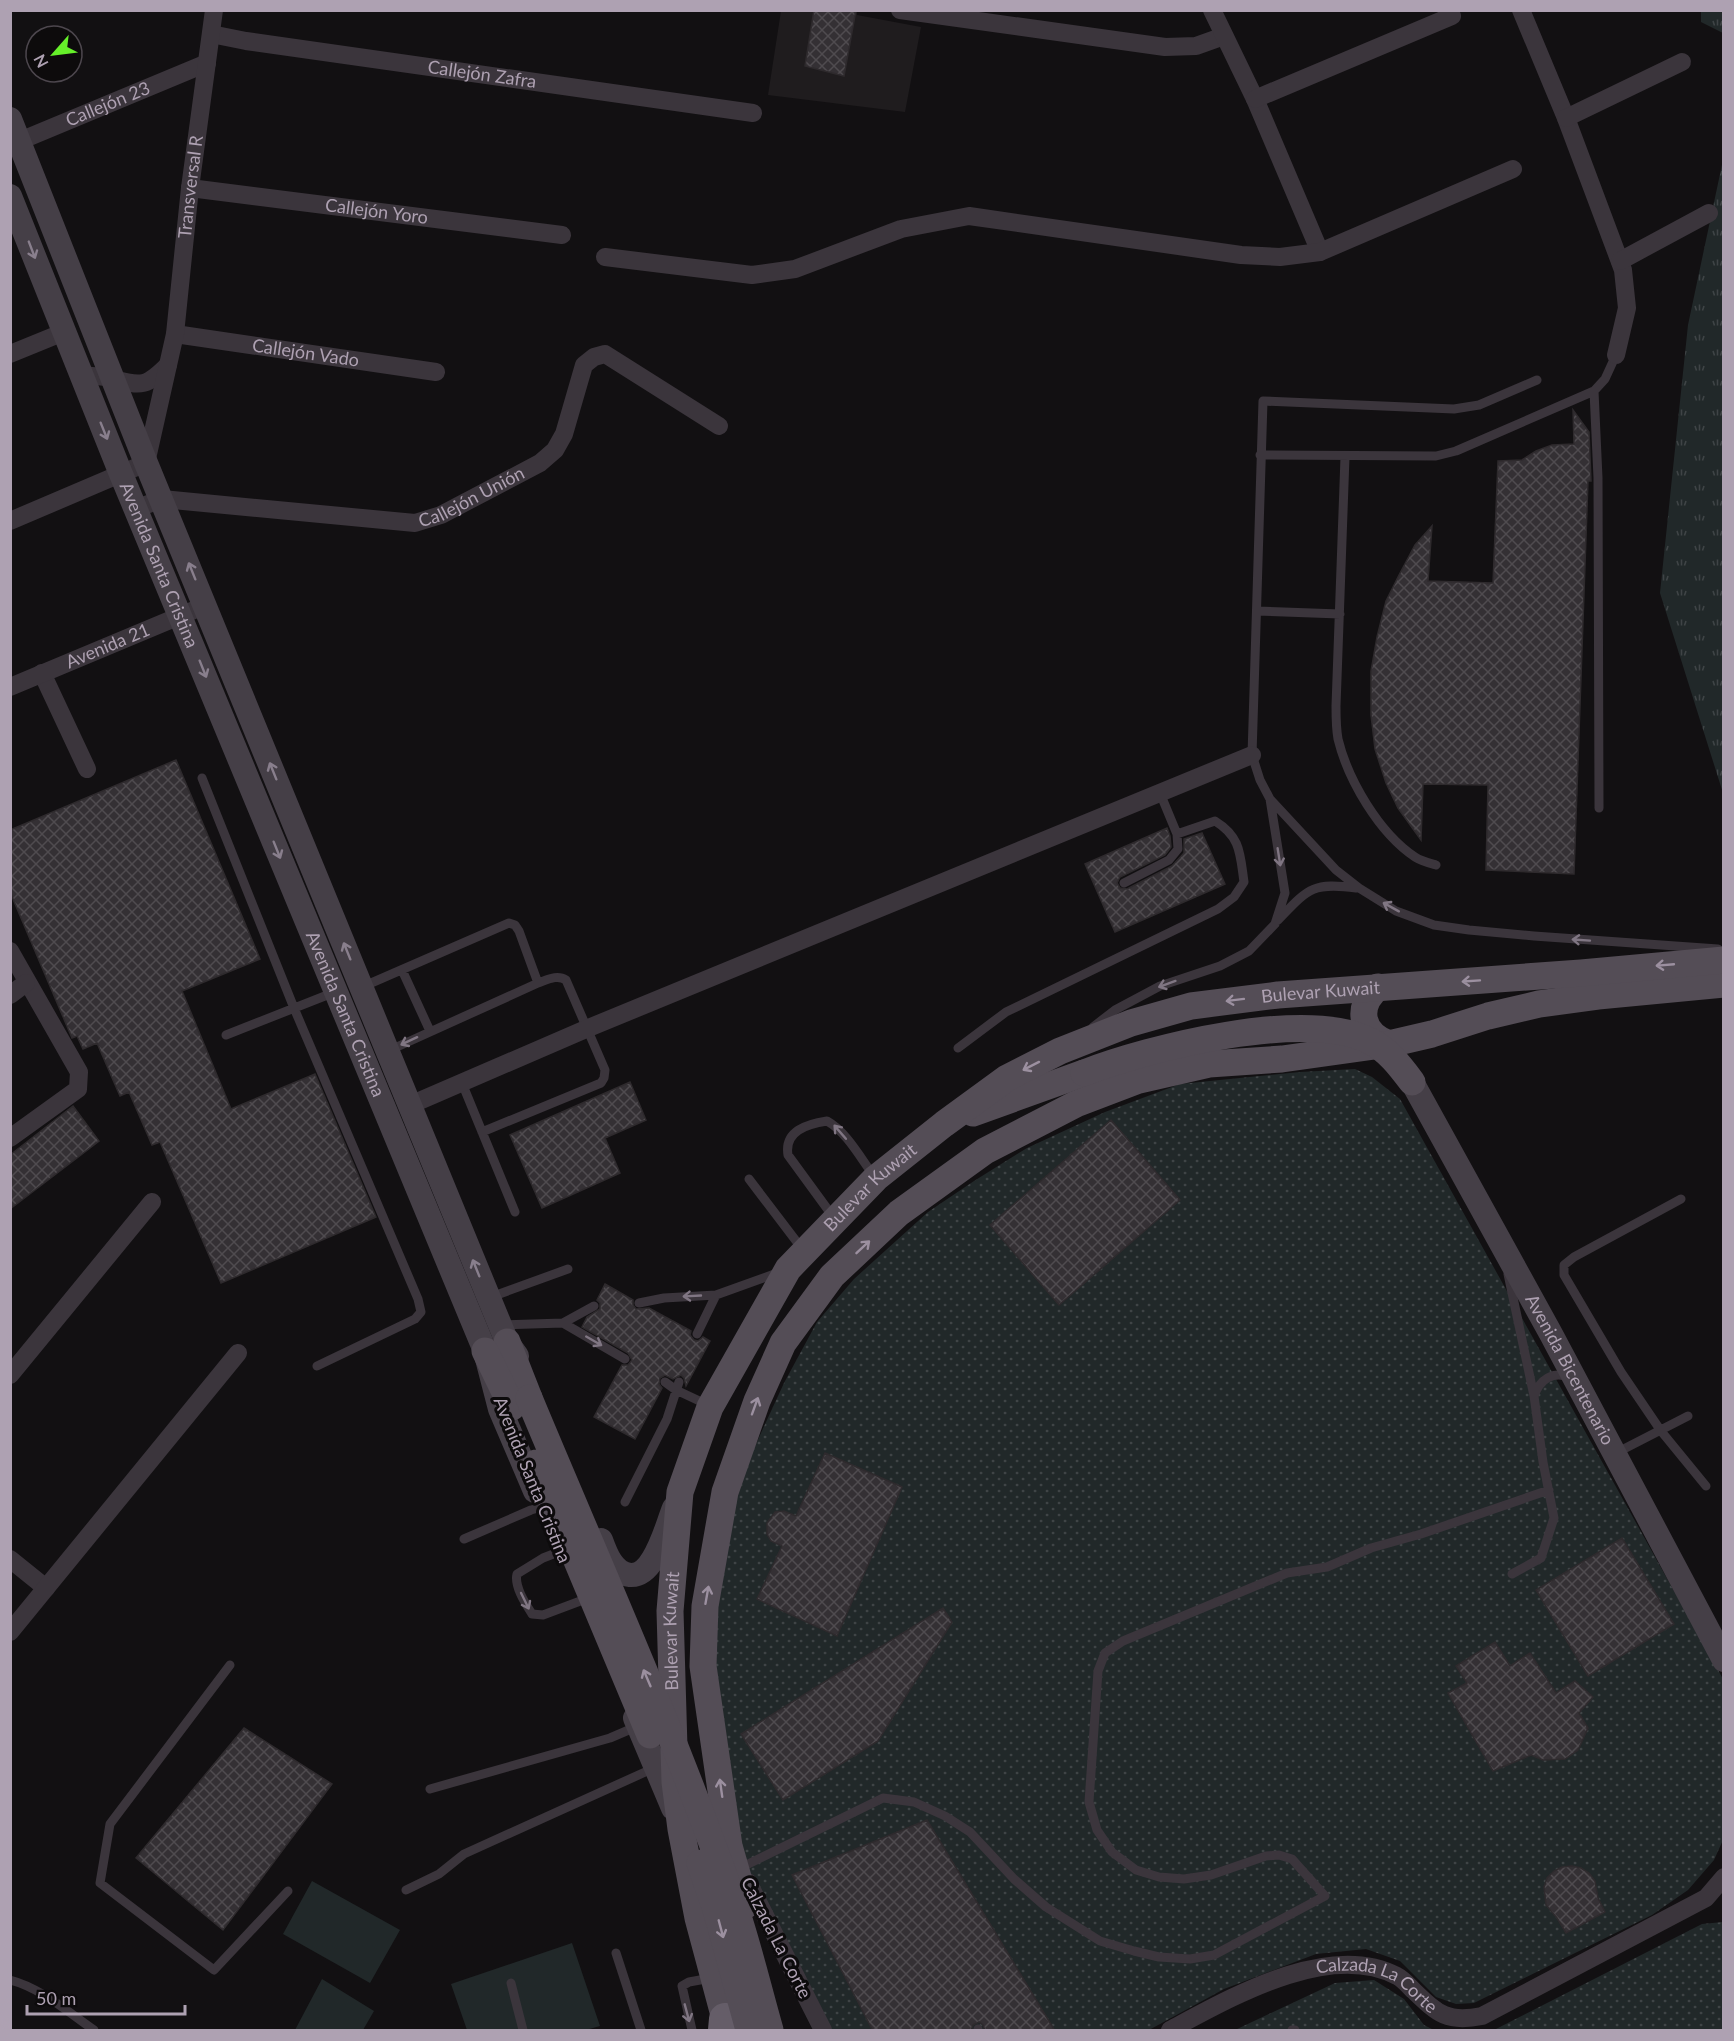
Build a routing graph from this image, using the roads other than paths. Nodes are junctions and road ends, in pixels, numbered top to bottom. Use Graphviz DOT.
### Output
graph roads {
  1 [pos="214,10"];
  2 [pos="900,10"];
  3 [pos="1212,10"];
  4 [pos="1521,10"];
  5 [pos="1452,16"];
  6 [pos="211,34"];
  7 [pos="1224,36"];
  8 [pos="1682,62"];
  9 [pos="207,63"];
  10 [pos="1255,99"];
  11 [pos="753,113"];
  12 [pos="1566,118"];
  13 [pos="10,119"];
  14 [pos="15,143"];
  15 [pos="1513,169"];
  16 [pos="190,188"];
  17 [pos="10,195"];
  18 [pos="1709,213"];
  19 [pos="562,235"];
  20 [pos="1320,252"];
  21 [pos="605,257"];
  22 [pos="1620,261"];
  23 [pos="64,332"];
  24 [pos="175,334"];
  25 [pos="10,354"];
  26 [pos="1616,355"];
  27 [pos="168,364"];
  28 [pos="436,372"];
  29 [pos="81,375"];
  30 [pos="113,378"];
  31 [pos="1537,380"];
  32 [pos="1594,391"];
  33 [pos="719,426"];
  34 [pos="1260,455"];
  35 [pos="1345,457"];
  36 [pos="146,463"];
  37 [pos="121,474"];
  38 [pos="162,499"];
  39 [pos="135,509"];
  40 [pos="10,521"];
  41 [pos="206,605"];
  42 [pos="1257,611"];
  43 [pos="1340,614"];
  44 [pos="180,615"];
  45 [pos="42,673"];
  46 [pos="10,687"];
  47 [pos="1252,755"];
  48 [pos="87,769"];
  49 [pos="202,778"];
  50 [pos="1160,793"];
  51 [pos="1270,799"];
  52 [pos="1599,808"];
  53 [pos="1177,834"];
  54 [pos="1436,866"];
  55 [pos="1124,883"];
  56 [pos="1359,888"];
  57 [pos="1275,924"];
  58 [pos="1724,949"];
  59 [pos="10,951"];
  60 [pos="1724,960"];
  61 [pos="402,970"];
  62 [pos="538,982"];
  63 [pos="26,983"];
  64 [pos="1724,984"];
  65 [pos="362,987"];
  66 [pos="1378,987"];
  67 [pos="336,992"];
  68 [pos="1304,994"];
  69 [pos="10,995"];
  70 [pos="294,1008"];
  71 [pos="586,1029"];
  72 [pos="430,1031"];
  73 [pos="226,1035"];
  74 [pos="1389,1044"];
  75 [pos="958,1048"];
  76 [pos="388,1051"];
  77 [pos="1060,1051"];
  78 [pos="1315,1055"];
  79 [pos="1074,1077"];
  80 [pos="1412,1082"];
  81 [pos="462,1083"];
  82 [pos="410,1106"];
  83 [pos="944,1124"];
  84 [pos="482,1132"];
  85 [pos="10,1138"];
  86 [pos="985,1151"];
  87 [pos="876,1178"];
  88 [pos="749,1179"];
  89 [pos="1681,1199"];
  90 [pos="152,1202"];
  91 [pos="515,1212"];
  92 [pos="836,1220"];
  93 [pos="1502,1246"];
  94 [pos="796,1260"];
  95 [pos="568,1269"];
  96 [pos="716,1295"];
  97 [pos="489,1298"];
  98 [pos="639,1303"];
  99 [pos="594,1306"];
  100 [pos="563,1323"];
  101 [pos="697,1334"];
  102 [pos="497,1339"];
  103 [pos="238,1353"];
  104 [pos="625,1359"];
  105 [pos="317,1366"];
  106 [pos="10,1375"];
  107 [pos="665,1382"];
  108 [pos="1576,1382"];
  109 [pos="678,1386"];
  110 [pos="1534,1396"];
  111 [pos="521,1403"];
  112 [pos="710,1407"];
  113 [pos="1688,1416"];
  114 [pos="1660,1431"];
  115 [pos="1614,1454"];
  116 [pos="1706,1486"];
  117 [pos="1549,1490"];
  118 [pos="680,1492"];
  119 [pos="625,1502"];
  120 [pos="542,1507"];
  121 [pos="464,1539"];
  122 [pos="561,1551"];
  123 [pos="10,1559"];
  124 [pos="1512,1574"];
  125 [pos="46,1588"];
  126 [pos="583,1600"];
  127 [pos="10,1632"];
  128 [pos="1724,1660"];
  129 [pos="230,1665"];
  130 [pos="638,1726"];
  131 [pos="657,1767"];
  132 [pos="430,1789"];
  133 [pos="681,1829"];
  134 [pos="735,1857"];
  135 [pos="1724,1877"];
  136 [pos="406,1890"];
  137 [pos="288,1891"];
  138 [pos="1715,1897"];
  139 [pos="616,1953"];
  140 [pos="713,1977"];
  141 [pos="10,1980"];
  142 [pos="511,1983"];
  143 [pos="731,2028"];
  144 [pos="94,2031"];
  145 [pos="523,2031"];
  146 [pos="640,2031"];
  147 [pos="692,2031"];
  148 [pos="770,2031"];
  149 [pos="782,2031"];
  150 [pos="823,2031"];
  151 [pos="1170,2031"];
  1 -- 6 [label="street, Transversal R"];
  2 -- 7 [label="street"];
  3 -- 7 [label="street"];
  4 -- 12 [label="street"];
  5 -- 10 [label="street"];
  6 -- 9 [label="street, Transversal R"];
  6 -- 11 [label="street, Callejón Zafra"];
  7 -- 10 [label="street"];
  8 -- 12 [label="street"];
  9 -- 14 [label="street, Callejón 23"];
  9 -- 16 [label="street, Transversal R"];
  10 -- 20 [label="street"];
  12 -- 22 [label="street"];
  13 -- 14 [label="street, Avenida Santa Cristina"];
  14 -- 30 [label="street, Avenida Santa Cristina"];
  15 -- 20 [label="street"];
  16 -- 19 [label="street, Callejón Yoro"];
  16 -- 24 [label="street, Transversal R"];
  17 -- 23 [label="street, Avenida Santa Cristina, one-way"];
  18 -- 22 [label="street"];
  20 -- 21 [label="street"];
  22 -- 26 [label="street"];
  23 -- 25 [label="street"];
  23 -- 29 [label="street, Avenida Santa Cristina"];
  24 -- 27 [label="street, Transversal R"];
  24 -- 28 [label="street, Callejón Vado"];
  26 -- 32 [label="lane"];
  27 -- 30 [label="street"];
  27 -- 36 [label="street, Transversal R"];
  29 -- 30 [label="street"];
  29 -- 37 [label="street, Avenida Santa Cristina, one-way"];
  30 -- 36 [label="street, Avenida Santa Cristina"];
  31 -- 34 [label="lane"];
  32 -- 35 [label="lane"];
  32 -- 52 [label="lane"];
  33 -- 38 [label="street, Callejón Unión"];
  34 -- 35 [label="lane"];
  34 -- 42 [label="lane"];
  35 -- 43 [label="lane"];
  36 -- 37 [label="street"];
  36 -- 38 [label="street, Avenida Santa Cristina"];
  37 -- 39 [label="street, Avenida Santa Cristina"];
  37 -- 40 [label="street"];
  38 -- 39 [label="street, Callejón Unión"];
  41 -- 38 [label="street, Avenida Santa Cristina, one-way"];
  39 -- 44 [label="street, Avenida Santa Cristina"];
  41 -- 44 [label="street, Avenida 21"];
  65 -- 41 [label="street, Avenida Santa Cristina, one-way"];
  42 -- 43 [label="lane"];
  42 -- 47 [label="lane"];
  43 -- 54 [label="lane"];
  44 -- 45 [label="street, Avenida 21"];
  44 -- 67 [label="street, Avenida Santa Cristina, one-way"];
  45 -- 46 [label="street, Avenida 21"];
  45 -- 48 [label="street"];
  47 -- 50 [label="street"];
  47 -- 51 [label="lane"];
  49 -- 70 [label="lane"];
  50 -- 53 [label="lane"];
  50 -- 71 [label="street"];
  51 -- 56 [label="lane"];
  51 -- 57 [label="lane, one-way"];
  53 -- 55 [label="lane"];
  53 -- 75 [label="lane"];
  56 -- 57 [label="lane"];
  58 -- 56 [label="lane, one-way"];
  57 -- 77 [label="lane, one-way"];
  59 -- 63 [label="street"];
  60 -- 66 [label="main road, Bulevar Kuwait, one-way"];
  61 -- 62 [label="lane"];
  61 -- 65 [label="lane"];
  61 -- 72 [label="lane"];
  62 -- 71 [label="lane"];
  62 -- 72 [label="lane"];
  63 -- 69 [label="street"];
  63 -- 85 [label="street"];
  64 -- 74 [label="main road, Bulevar Kuwait"];
  65 -- 76 [label="street, Avenida Santa Cristina"];
  66 -- 68 [label="main road, Bulevar Kuwait"];
  66 -- 74 [label="main road"];
  67 -- 70 [label="lane"];
  67 -- 102 [label="street, Avenida Santa Cristina"];
  68 -- 77 [label="main road, Bulevar Kuwait, one-way"];
  68 -- 78 [label="main road"];
  70 -- 73 [label="lane"];
  70 -- 105 [label="lane"];
  71 -- 81 [label="street"];
  71 -- 84 [label="lane"];
  72 -- 76 [label="lane, one-way"];
  74 -- 78 [label="main road, Bulevar Kuwait"];
  76 -- 82 [label="street, Avenida Santa Cristina"];
  77 -- 83 [label="main road, Bulevar Kuwait, one-way"];
  78 -- 86 [label="main road, Bulevar Kuwait"];
  79 -- 80 [label="main road, bridge"];
  79 -- 83 [label="main road"];
  79 -- 86 [label="main road"];
  80 -- 93 [label="street, Avenida Bicentenario"];
  81 -- 82 [label="street"];
  81 -- 84 [label="lane"];
  97 -- 82 [label="street, Avenida Santa Cristina, one-way"];
  83 -- 87 [label="main road, Bulevar Kuwait"];
  84 -- 91 [label="lane"];
  134 -- 86 [label="main road, Bulevar Kuwait, one-way"];
  87 -- 92 [label="main road, Bulevar Kuwait"];
  87 -- 92 [label="lane, one-way"];
  88 -- 94 [label="lane"];
  89 -- 114 [label="lane"];
  90 -- 106 [label="street"];
  92 -- 94 [label="main road, Bulevar Kuwait"];
  93 -- 108 [label="street, Avenida Bicentenario"];
  93 -- 110 [label="lane"];
  94 -- 96 [label="lane"];
  94 -- 112 [label="main road, Bulevar Kuwait"];
  95 -- 97 [label="lane"];
  96 -- 98 [label="lane, one-way"];
  96 -- 101 [label="lane"];
  97 -- 102 [label="street, Avenida Santa Cristina"];
  99 -- 100 [label="lane"];
  100 -- 102 [label="lane"];
  100 -- 104 [label="lane, one-way"];
  102 -- 111 [label="main road"];
  102 -- 118 [label="street, Avenida Santa Cristina"];
  102 -- 120 [label="street, Avenida Santa Cristina"];
  103 -- 125 [label="street"];
  107 -- 109 [label="lane"];
  108 -- 110 [label="lane"];
  108 -- 115 [label="street, Avenida Bicentenario"];
  109 -- 112 [label="lane"];
  109 -- 119 [label="lane"];
  110 -- 117 [label="lane"];
  111 -- 143 [label="main road, one-way, bridge"];
  148 -- 111 [label="main road, one-way, bridge"];
  112 -- 118 [label="main road, Bulevar Kuwait"];
  113 -- 114 [label="lane"];
  114 -- 115 [label="lane"];
  114 -- 116 [label="lane"];
  115 -- 128 [label="street, Avenida Bicentenario"];
  117 -- 124 [label="lane"];
  117 -- 134 [label="lane"];
  118 -- 133 [label="main road, Bulevar Kuwait"];
  120 -- 121 [label="lane"];
  120 -- 122 [label="street, Avenida Santa Cristina"];
  122 -- 126 [label="street, Avenida Santa Cristina"];
  122 -- 126 [label="lane, one-way"];
  123 -- 125 [label="street"];
  125 -- 127 [label="street"];
  126 -- 130 [label="street, Avenida Santa Cristina"];
  129 -- 137 [label="lane"];
  130 -- 131 [label="street, Avenida Santa Cristina"];
  130 -- 132 [label="lane"];
  131 -- 133 [label="street, Avenida Santa Cristina"];
  131 -- 136 [label="lane"];
  133 -- 140 [label="main road, Bulevar Kuwait"];
  134 -- 149 [label="main road, Bulevar Kuwait"];
  134 -- 150 [label="street, Calzada La Corte"];
  135 -- 138 [label="street, Calzada La Corte"];
  138 -- 151 [label="street, Calzada La Corte"];
  139 -- 146 [label="lane"];
  140 -- 143 [label="main road, Bulevar Kuwait"];
  140 -- 147 [label="lane, one-way"];
  141 -- 144 [label="lane"];
  142 -- 145 [label="lane"];
}
